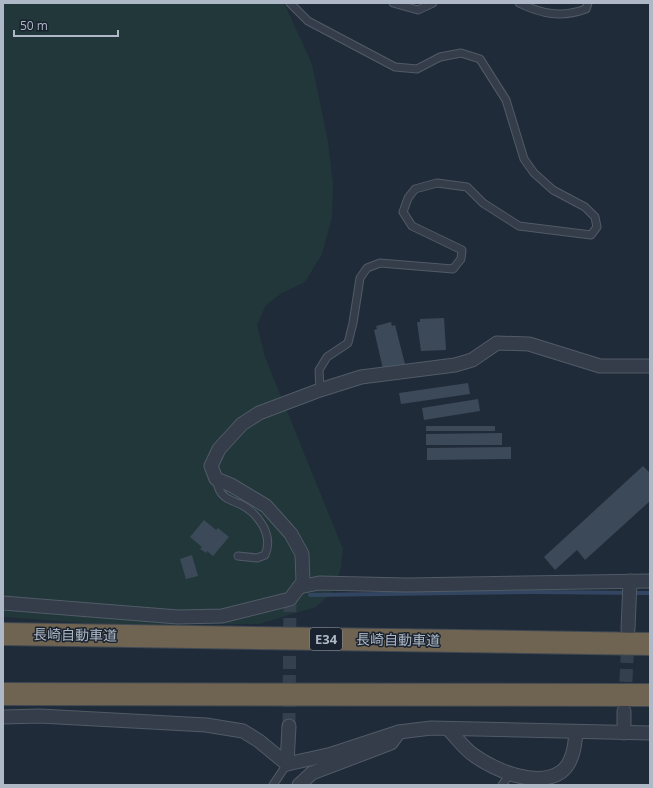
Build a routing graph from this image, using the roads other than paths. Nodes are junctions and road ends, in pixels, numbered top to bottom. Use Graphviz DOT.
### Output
graph roads {
  1 [pos="290,3"];
  2 [pos="394,3"];
  3 [pos="433,3"];
  4 [pos="519,3"];
  5 [pos="588,3"];
  6 [pos="650,366"];
  7 [pos="320,390"];
  8 [pos="216,479"];
  9 [pos="238,556"];
  10 [pos="650,581"];
  11 [pos="630,582"];
  12 [pos="299,587"];
  13 [pos="3,603"];
  14 [pos="628,629"];
  15 [pos="3,634"];
  16 [pos="650,644"];
  17 [pos="3,694"];
  18 [pos="650,695"];
  19 [pos="624,711"];
  20 [pos="3,717"];
  21 [pos="289,726"];
  22 [pos="449,730"];
  23 [pos="399,732"];
  24 [pos="576,732"];
  25 [pos="624,733"];
  26 [pos="650,733"];
  27 [pos="287,764"];
  28 [pos="510,774"];
  29 [pos="273,785"];
  30 [pos="299,785"];
  31 [pos="502,785"];
  1 -- 7 [label="lane"];
  2 -- 3 [label="lane"];
  4 -- 5 [label="lane"];
  6 -- 7 [label="street"];
  7 -- 8 [label="street"];
  8 -- 9 [label="lane"];
  8 -- 12 [label="street"];
  10 -- 11 [label="street"];
  11 -- 12 [label="street"];
  11 -- 14 [label="street"];
  12 -- 13 [label="street"];
  15 -- 16 [label="highway, 長崎自動車道 / E34"];
  17 -- 18 [label="highway"];
  19 -- 25 [label="street"];
  20 -- 27 [label="street"];
  21 -- 27 [label="street"];
  22 -- 23 [label="street"];
  22 -- 24 [label="street"];
  22 -- 28 [label="street"];
  23 -- 27 [label="street"];
  23 -- 30 [label="street"];
  24 -- 25 [label="street"];
  24 -- 28 [label="street"];
  25 -- 26 [label="street"];
  27 -- 29 [label="lane"];
  28 -- 31 [label="lane"];
}
